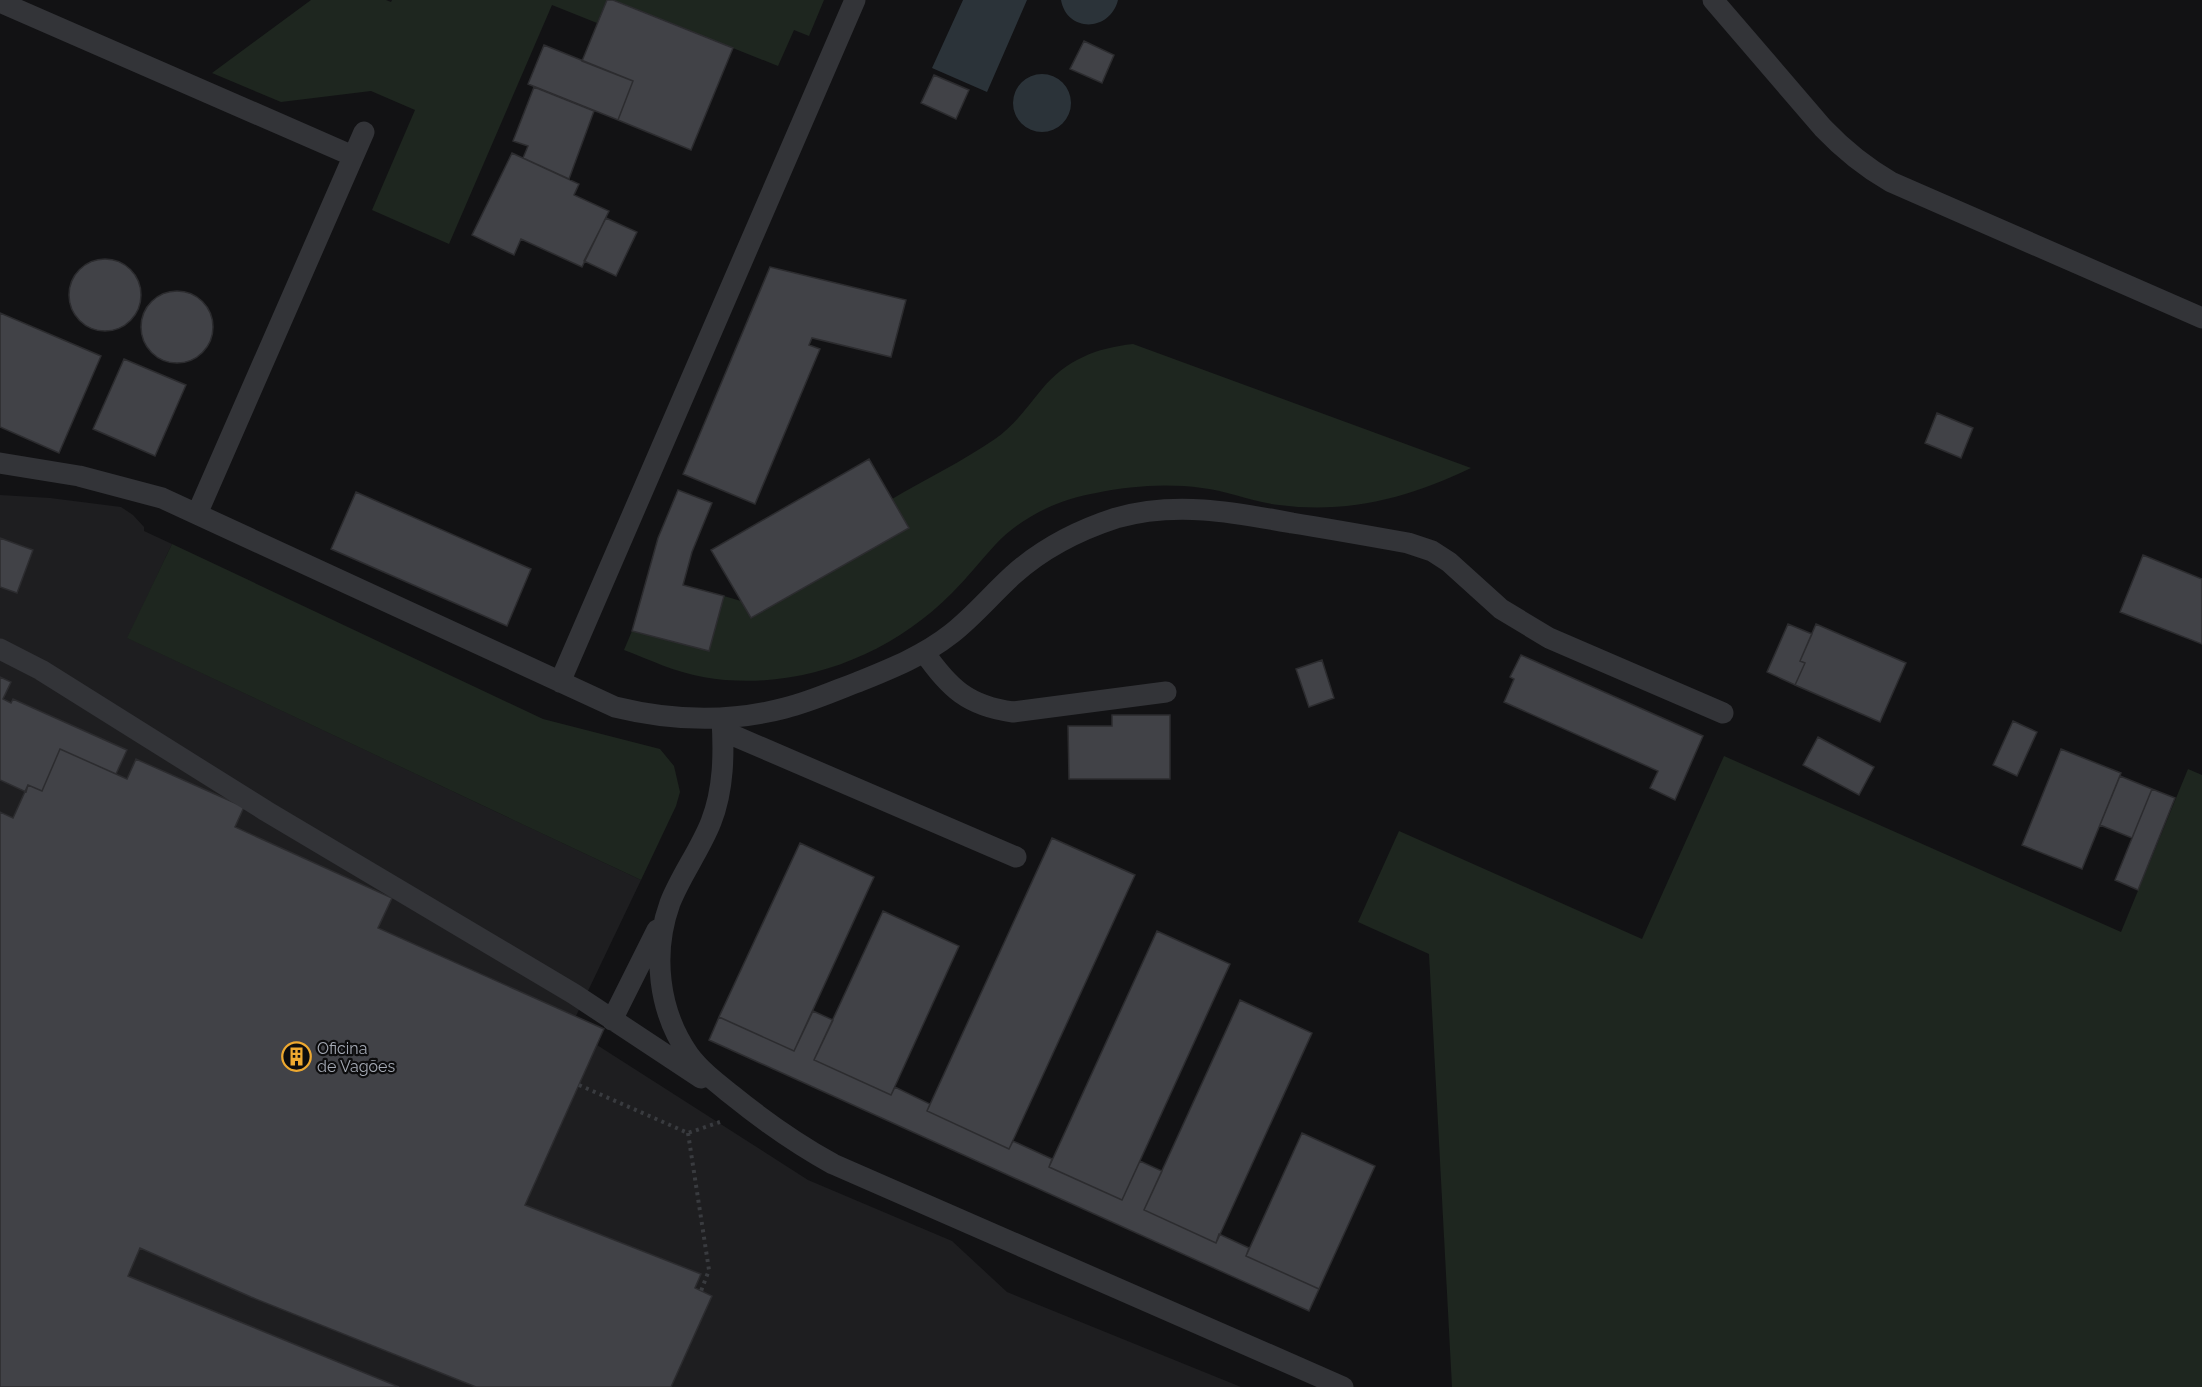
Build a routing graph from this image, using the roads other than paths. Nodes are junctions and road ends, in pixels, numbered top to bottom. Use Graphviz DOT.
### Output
graph roads {
  1 [pos="855,0"];
  2 [pos="1713,0"];
  3 [pos="0,2"];
  4 [pos="364,132"];
  5 [pos="353,156"];
  6 [pos="2202,318"];
  7 [pos="0,463"];
  8 [pos="197,514"];
  9 [pos="0,649"];
  10 [pos="924,652"];
  11 [pos="560,682"];
  12 [pos="1166,692"];
  13 [pos="1724,713"];
  14 [pos="723,725"];
  15 [pos="1016,857"];
  16 [pos="670,903"];
  17 [pos="612,1020"];
  18 [pos="751,1111"];
  19 [pos="1343,1387"];
  1 -- 11 [label="lane"];
  2 -- 6 [label="lane"];
  3 -- 5 [label="lane"];
  4 -- 5 [label="lane"];
  5 -- 8 [label="lane"];
  7 -- 8 [label="lane"];
  8 -- 11 [label="lane"];
  9 -- 17 [label="lane"];
  10 -- 12 [label="lane"];
  10 -- 13 [label="lane"];
  10 -- 14 [label="lane"];
  11 -- 14 [label="lane"];
  14 -- 15 [label="lane"];
  14 -- 16 [label="lane"];
  16 -- 17 [label="lane"];
  16 -- 18 [label="lane"];
  17 -- 18 [label="lane"];
  18 -- 19 [label="lane"];
}
